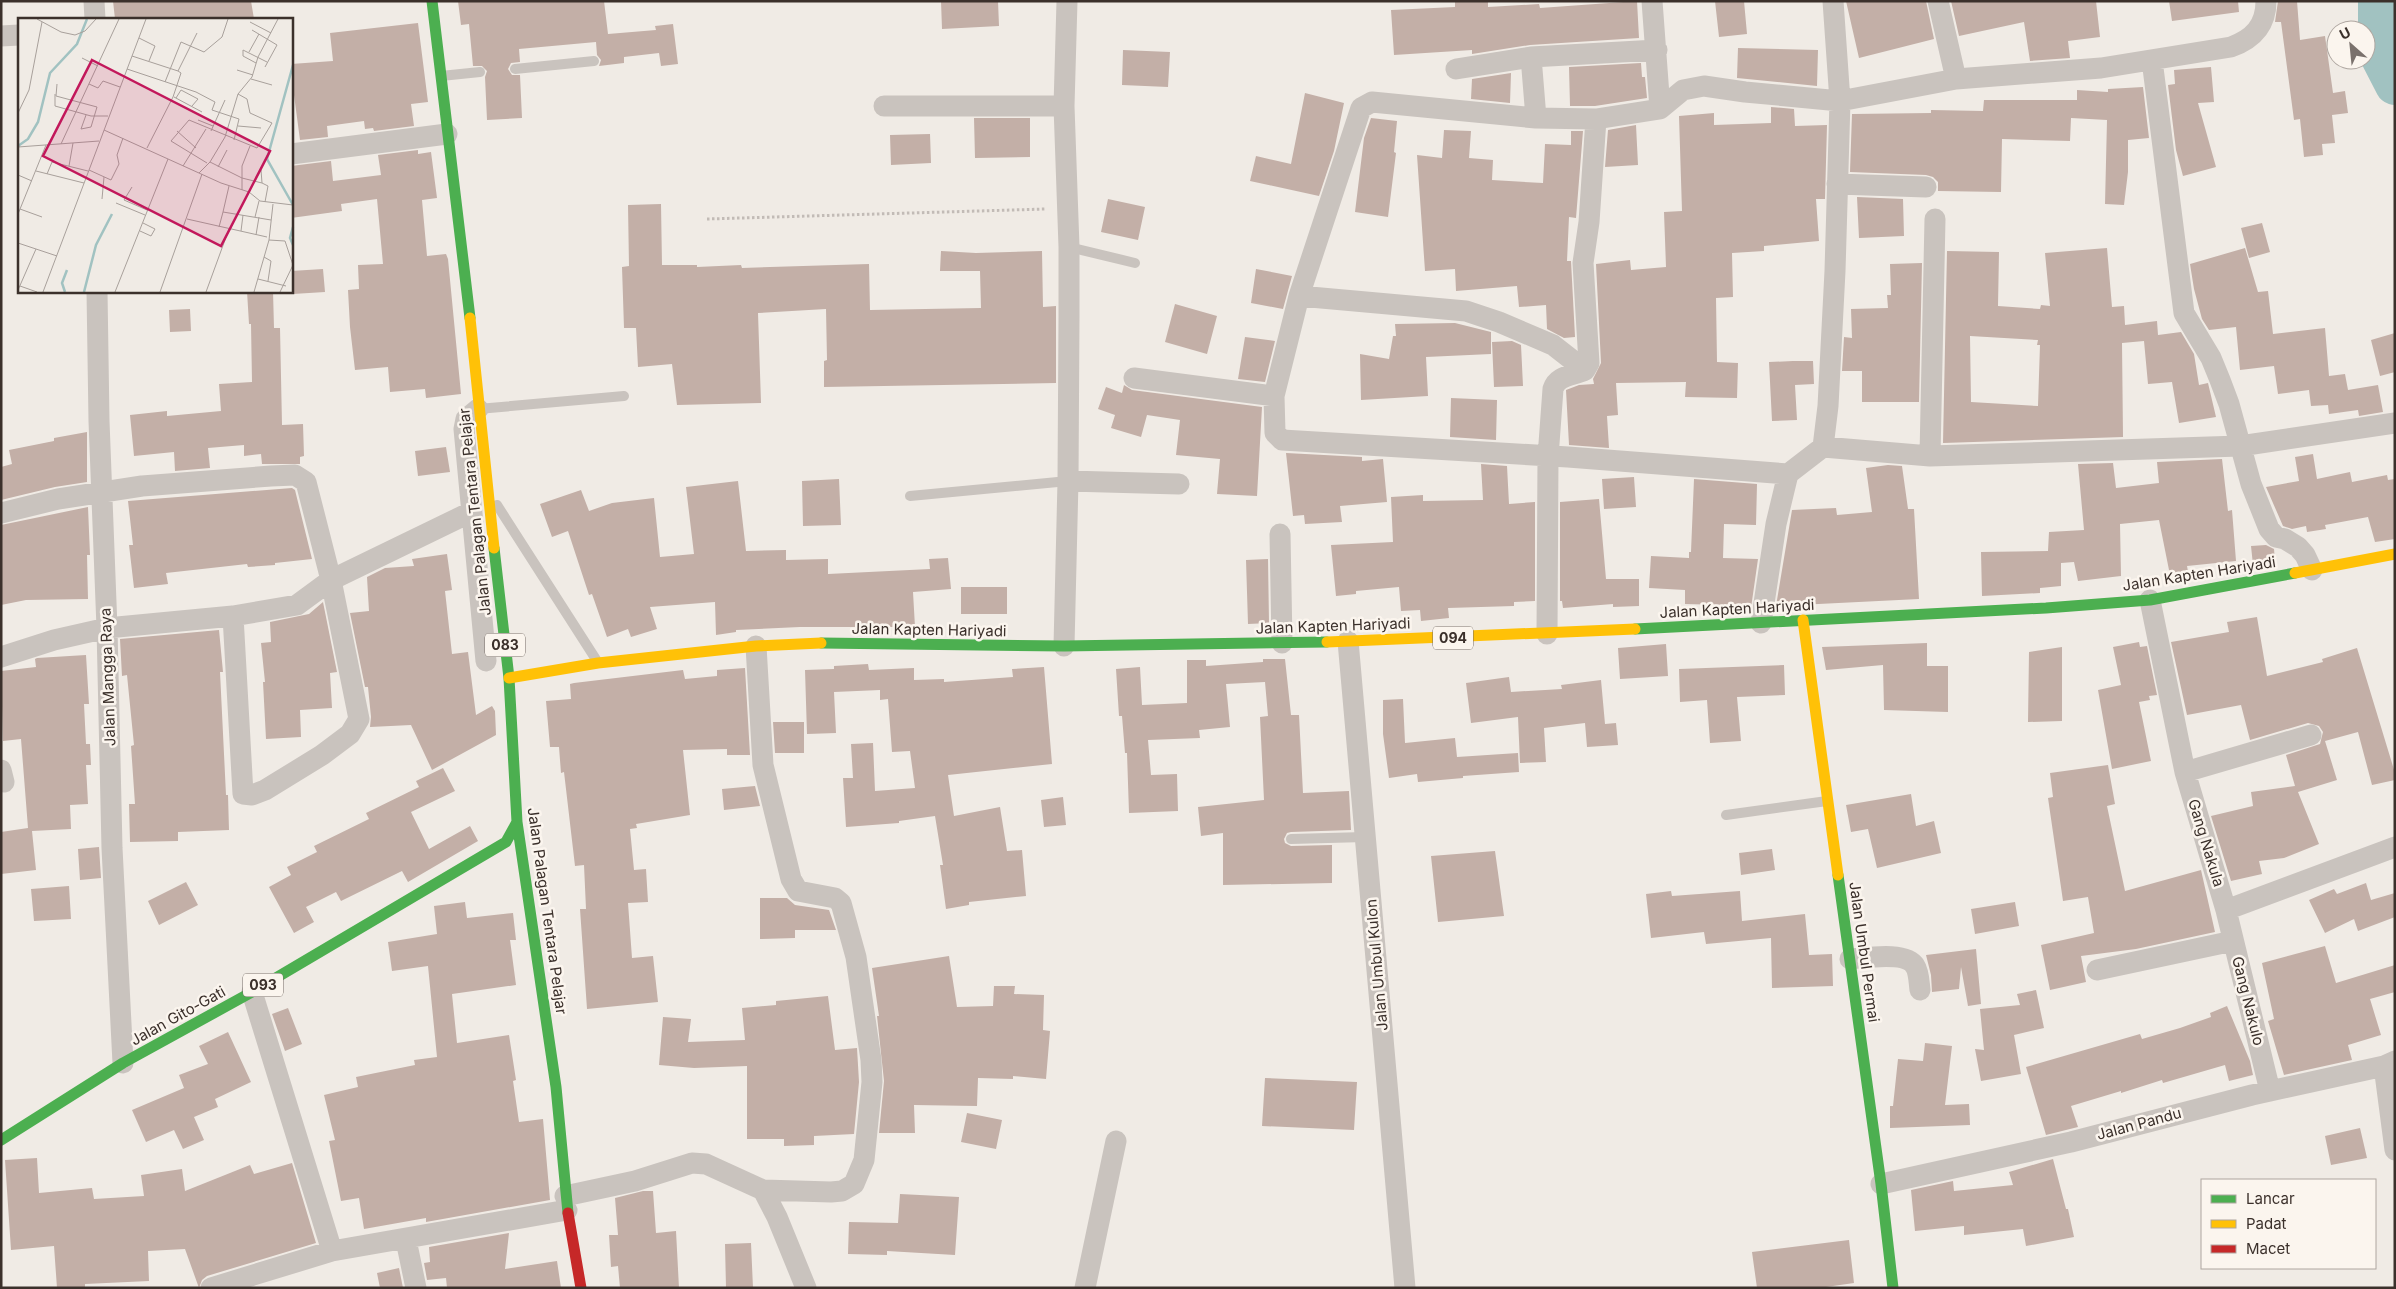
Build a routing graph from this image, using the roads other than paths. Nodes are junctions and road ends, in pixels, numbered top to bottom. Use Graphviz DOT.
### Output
graph roads {
  1 [pos="94,1"];
  2 [pos="432,1"];
  3 [pos="1067,1"];
  4 [pos="1652,1"];
  5 [pos="1833,1"];
  6 [pos="1938,1"];
  7 [pos="2266,1"];
  8 [pos="95,18"];
  9 [pos="18,35"];
  10 [pos="1,36"];
  11 [pos="1657,50"];
  12 [pos="1531,57"];
  13 [pos="594,60"];
  14 [pos="2152,60"];
  15 [pos="515,69"];
  16 [pos="1456,69"];
  17 [pos="480,72"];
  18 [pos="440,76"];
  19 [pos="1956,79"];
  20 [pos="1840,101"];
  21 [pos="884,106"];
  22 [pos="1064,106"];
  23 [pos="1660,109"];
  24 [pos="1536,118"];
  25 [pos="1596,119"];
  26 [pos="446,134"];
  27 [pos="292,154"];
  28 [pos="1837,184"];
  29 [pos="1926,187"];
  30 [pos="1935,219"];
  31 [pos="1069,246"];
  32 [pos="1135,263"];
  33 [pos="97,292"];
  34 [pos="1299,296"];
  35 [pos="1585,370"];
  36 [pos="1134,378"];
  37 [pos="624,396"];
  38 [pos="1274,396"];
  39 [pos="478,409"];
  40 [pos="2395,424"];
  41 [pos="2240,446"];
  42 [pos="1822,447"];
  43 [pos="1930,456"];
  44 [pos="1548,457"];
  45 [pos="1788,474"];
  46 [pos="1068,481"];
  47 [pos="1179,484"];
  48 [pos="487,492"];
  49 [pos="101,493"];
  50 [pos="910,496"];
  51 [pos="471,512"];
  52 [pos="1,513"];
  53 [pos="1280,534"];
  54 [pos="2395,554"];
  55 [pos="2312,570"];
  56 [pos="331,580"];
  57 [pos="2150,600"];
  58 [pos="233,616"];
  59 [pos="1803,620"];
  60 [pos="1761,623"];
  61 [pos="107,628"];
  62 [pos="1547,634"];
  63 [pos="1348,641"];
  64 [pos="1282,643"];
  65 [pos="756,646"];
  66 [pos="1064,646"];
  67 [pos="1,657"];
  68 [pos="486,661"];
  69 [pos="598,663"];
  70 [pos="509,678"];
  71 [pos="2311,735"];
  72 [pos="2184,772"];
  73 [pos="1828,801"];
  74 [pos="1726,816"];
  75 [pos="517,822"];
  76 [pos="1365,837"];
  77 [pos="1291,839"];
  78 [pos="2395,847"];
  79 [pos="2226,910"];
  80 [pos="2233,941"];
  81 [pos="1850,959"];
  82 [pos="2097,970"];
  83 [pos="1920,990"];
  84 [pos="252,992"];
  85 [pos="124,1063"];
  86 [pos="2389,1063"];
  87 [pos="2270,1091"];
  88 [pos="1,1140"];
  89 [pos="1116,1141"];
  90 [pos="2395,1150"];
  91 [pos="1881,1184"];
  92 [pos="763,1190"];
  93 [pos="566,1203"];
  94 [pos="406,1240"];
  95 [pos="332,1251"];
  96 [pos="212,1288"];
  97 [pos="416,1288"];
  98 [pos="581,1288"];
  99 [pos="806,1288"];
  100 [pos="1085,1288"];
  101 [pos="1405,1288"];
  102 [pos="1893,1288"];
  1 -- 8 [label="street"];
  2 -- 18 [label="main road, Jalan Palagan Tentara Pelajar / 083"];
  3 -- 22 [label="street"];
  4 -- 11 [label="street"];
  5 -- 20 [label="street"];
  6 -- 19 [label="street"];
  7 -- 14 [label="street"];
  9 -- 10 [label="street"];
  11 -- 12 [label="street"];
  11 -- 23 [label="street"];
  12 -- 16 [label="street"];
  12 -- 24 [label="street"];
  13 -- 15 [label="lane"];
  14 -- 19 [label="street"];
  14 -- 41 [label="street"];
  17 -- 18 [label="lane"];
  18 -- 26 [label="main road, Jalan Palagan Tentara Pelajar / 083"];
  19 -- 20 [label="street"];
  20 -- 23 [label="street"];
  20 -- 28 [label="street"];
  21 -- 22 [label="street"];
  22 -- 31 [label="street"];
  23 -- 25 [label="street"];
  24 -- 25 [label="street"];
  24 -- 34 [label="street"];
  25 -- 35 [label="street"];
  26 -- 27 [label="street"];
  26 -- 39 [label="main road, Jalan Palagan Tentara Pelajar / 083"];
  28 -- 29 [label="street"];
  28 -- 42 [label="street"];
  30 -- 43 [label="street"];
  31 -- 32 [label="lane"];
  31 -- 46 [label="street"];
  33 -- 49 [label="street, Jalan Mangga Raya"];
  34 -- 35 [label="street"];
  34 -- 38 [label="street"];
  35 -- 44 [label="street"];
  36 -- 38 [label="street"];
  37 -- 39 [label="lane"];
  38 -- 44 [label="street"];
  39 -- 48 [label="main road, Jalan Palagan Tentara Pelajar / 083"];
  39 -- 51 [label="street"];
  40 -- 41 [label="street"];
  41 -- 43 [label="street"];
  41 -- 55 [label="street"];
  42 -- 43 [label="street"];
  42 -- 45 [label="street"];
  44 -- 45 [label="street"];
  44 -- 62 [label="street"];
  45 -- 60 [label="street"];
  46 -- 47 [label="street"];
  46 -- 50 [label="lane"];
  46 -- 66 [label="street"];
  48 -- 69 [label="lane"];
  48 -- 70 [label="main road, Jalan Palagan Tentara Pelajar / 083"];
  49 -- 52 [label="street"];
  49 -- 56 [label="street"];
  49 -- 61 [label="street, Jalan Mangga Raya"];
  51 -- 56 [label="street"];
  51 -- 68 [label="street"];
  53 -- 64 [label="street"];
  54 -- 55 [label="main road, Jalan Kapten Hariyadi / 094"];
  55 -- 57 [label="main road, Jalan Kapten Hariyadi / 094"];
  56 -- 58 [label="street"];
  56 -- 58 [label="street"];
  57 -- 59 [label="main road, Jalan Kapten Hariyadi / 094"];
  57 -- 72 [label="street, Gang Nakula"];
  58 -- 61 [label="street"];
  59 -- 60 [label="main road, Jalan Kapten Hariyadi / 094"];
  59 -- 73 [label="main road, Jalan Umbul Permai"];
  60 -- 62 [label="main road, Jalan Kapten Hariyadi / 094"];
  61 -- 67 [label="street"];
  61 -- 85 [label="street, Jalan Mangga Raya"];
  62 -- 63 [label="main road, Jalan Kapten Hariyadi / 094"];
  63 -- 64 [label="main road, Jalan Kapten Hariyadi / 094"];
  63 -- 76 [label="street, Jalan Umbul Kulon"];
  64 -- 66 [label="main road, Jalan Kapten Hariyadi / 094"];
  65 -- 66 [label="main road, Jalan Kapten Hariyadi / 094"];
  65 -- 69 [label="main road, Jalan Kapten Hariyadi / 094"];
  65 -- 92 [label="street"];
  69 -- 70 [label="main road, Jalan Kapten Hariyadi / 094"];
  70 -- 75 [label="main road, Jalan Palagan Tentara Pelajar / 083"];
  71 -- 72 [label="street"];
  72 -- 79 [label="street, Gang Nakula"];
  73 -- 74 [label="lane"];
  73 -- 81 [label="main road, Jalan Umbul Permai"];
  75 -- 84 [label="main road, Jalan Gito-Gati / 093"];
  75 -- 93 [label="main road, Jalan Palagan Tentara Pelajar / 083"];
  76 -- 77 [label="lane"];
  76 -- 101 [label="street, Jalan Umbul Kulon"];
  78 -- 79 [label="street"];
  79 -- 80 [label="street, Gang Nakulo"];
  80 -- 82 [label="street"];
  80 -- 87 [label="street, Gang Nakulo"];
  81 -- 83 [label="street"];
  81 -- 91 [label="main road, Jalan Umbul Permai"];
  84 -- 85 [label="main road, Jalan Gito-Gati / 093"];
  84 -- 95 [label="street"];
  85 -- 88 [label="main road, Jalan Gito-Gati / 093"];
  86 -- 87 [label="street, Jalan Pandu"];
  86 -- 90 [label="street"];
  87 -- 91 [label="street, Jalan Pandu"];
  89 -- 100 [label="street"];
  91 -- 102 [label="main road, Jalan Umbul Permai"];
  92 -- 93 [label="street"];
  92 -- 99 [label="street"];
  93 -- 94 [label="street"];
  93 -- 98 [label="main road, Jalan Palagan Tentara Pelajar / 083"];
  94 -- 95 [label="street"];
  94 -- 97 [label="street"];
  95 -- 96 [label="street"];
}
